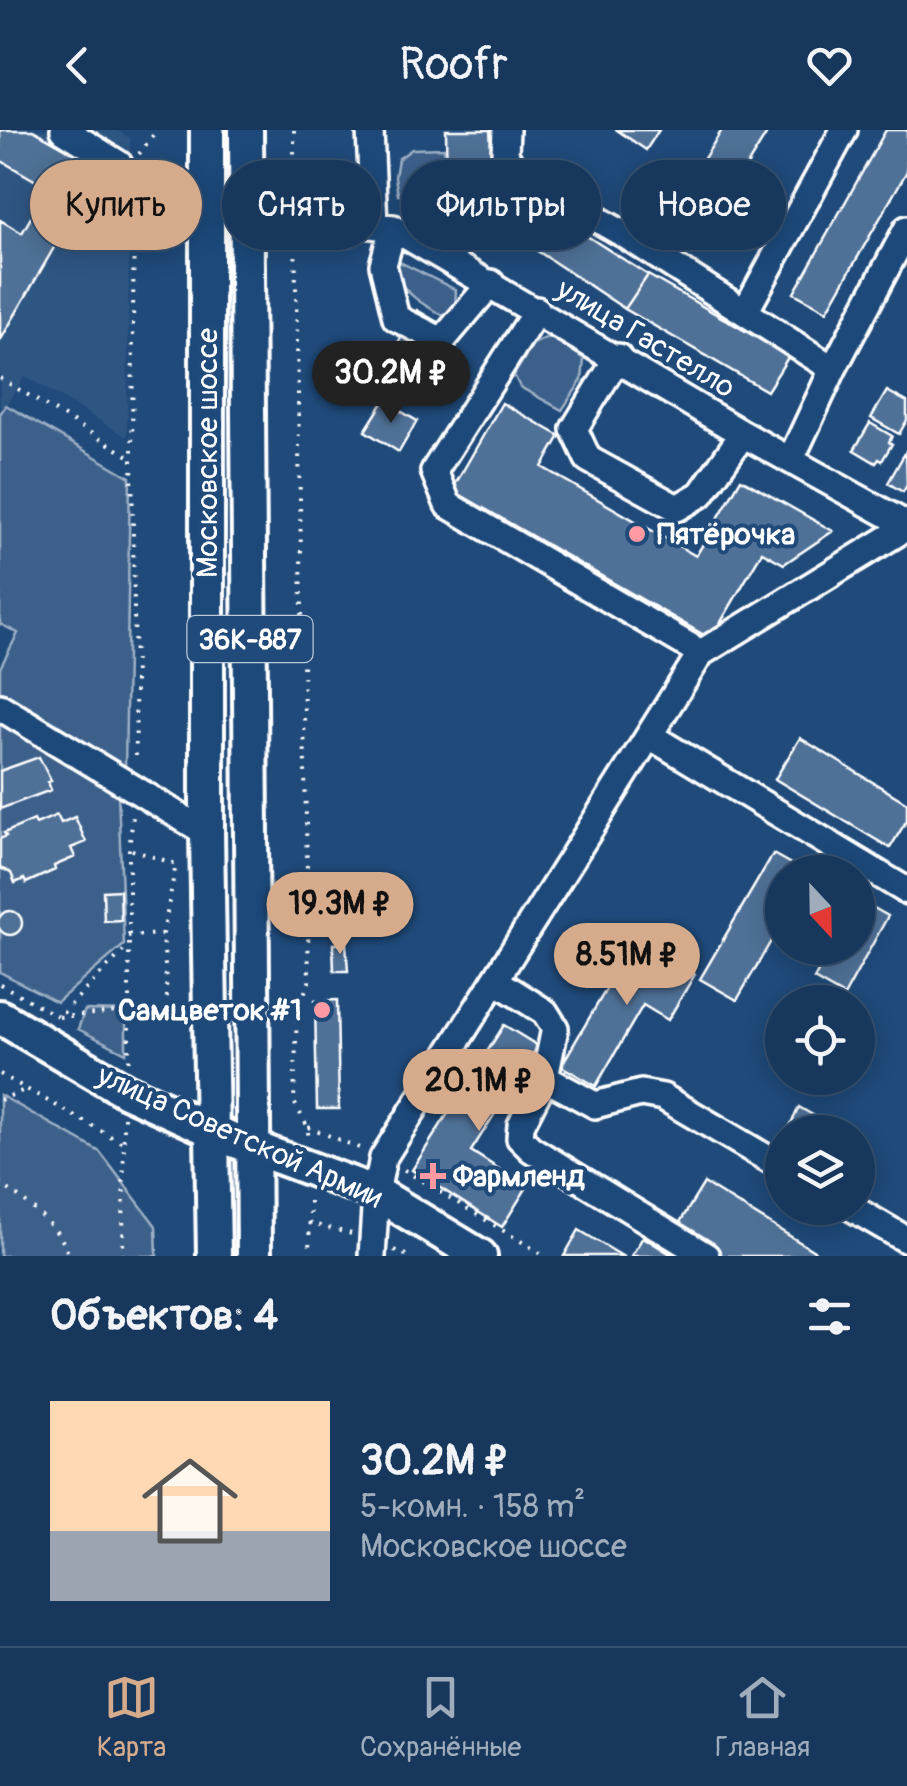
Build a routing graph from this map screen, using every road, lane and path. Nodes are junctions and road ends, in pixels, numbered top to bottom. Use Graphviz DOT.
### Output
graph roads {
  1 [pos="64,130"];
  2 [pos="157,130"];
  3 [pos="207,130"];
  4 [pos="227,130"];
  5 [pos="246,130"];
  6 [pos="294,130"];
  7 [pos="370,130"];
  8 [pos="506,130"];
  9 [pos="844,130"];
  10 [pos="113,160"];
  11 [pos="134,160"];
  12 [pos="231,160"];
  13 [pos="242,160"];
  14 [pos="294,160"];
  15 [pos="381,226"];
  16 [pos="384,226"];
  17 [pos="907,230"];
  18 [pos="134,250"];
  19 [pos="237,250"];
  20 [pos="296,250"];
  21 [pos="492,283"];
  22 [pos="536,310"];
  23 [pos="745,312"];
  24 [pos="618,358"];
  25 [pos="833,369"];
  26 [pos="0,378"];
  27 [pos="743,434"];
  28 [pos="132,458"];
  29 [pos="791,460"];
  30 [pos="907,526"];
  31 [pos="701,653"];
  32 [pos="0,706"];
  33 [pos="650,736"];
  34 [pos="137,788"];
  35 [pos="208,832"];
  36 [pos="129,849"];
  37 [pos="907,891"];
  38 [pos="163,934"];
  39 [pos="128,936"];
  40 [pos="129,945"];
  41 [pos="496,980"];
  42 [pos="0,984"];
  43 [pos="130,1011"];
  44 [pos="60,1016"];
  45 [pos="0,1017"];
  46 [pos="130,1051"];
  47 [pos="0,1074"];
  48 [pos="545,1078"];
  49 [pos="27,1089"];
  50 [pos="0,1100"];
  51 [pos="308,1126"];
  52 [pos="233,1139"];
  53 [pos="765,1157"];
  54 [pos="383,1158"];
  55 [pos="312,1169"];
  56 [pos="0,1183"];
  57 [pos="376,1193"];
  58 [pos="875,1221"];
  59 [pos="907,1240"];
  60 [pos="68,1256"];
  61 [pos="124,1256"];
  62 [pos="214,1256"];
  63 [pos="234,1256"];
  64 [pos="254,1256"];
  65 [pos="309,1256"];
  66 [pos="372,1256"];
  67 [pos="480,1256"];
  68 [pos="545,1256"];
  69 [pos="706,1256"];
  1 -- 10 [label="street"];
  2 -- 11 [label="path"];
  3 -- 35 [label="main road, Московское шоссе / 36К-887"];
  4 -- 12 [label="main road, Московское шоссе / 36К-887"];
  5 -- 13 [label="main road, Московское шоссе / 36К-887"];
  6 -- 14 [label="path"];
  7 -- 16 [label="street"];
  8 -- 23 [label="street"];
  9 -- 23 [label="street"];
  15 -- 16 [label="street, улица Гастелло"];
  16 -- 21 [label="street, улица Гастелло"];
  16 -- 21 [label="street"];
  17 -- 25 [label="street"];
  18 -- 28 [label="path"];
  19 -- 52 [label="main road, Московское шоссе / 36К-887"];
  20 -- 51 [label="path"];
  21 -- 22 [label="street, улица Гастелло"];
  22 -- 24 [label="street, улица Гастелло"];
  22 -- 31 [label="street"];
  23 -- 25 [label="street"];
  24 -- 27 [label="street, улица Гастелло"];
  24 -- 27 [label="street"];
  25 -- 29 [label="street"];
  26 -- 28 [label="path"];
  27 -- 29 [label="street, улица Гастелло"];
  28 -- 34 [label="path"];
  29 -- 30 [label="street, улица Гастелло"];
  30 -- 31 [label="street"];
  31 -- 33 [label="street"];
  32 -- 34 [label="street"];
  33 -- 37 [label="street"];
  33 -- 41 [label="street"];
  34 -- 35 [label="street"];
  34 -- 36 [label="path"];
  35 -- 52 [label="main road, Московское шоссе / 36К-887"];
  36 -- 38 [label="path"];
  36 -- 39 [label="path"];
  38 -- 39 [label="path"];
  38 -- 43 [label="path"];
  39 -- 40 [label="path"];
  40 -- 43 [label="path"];
  40 -- 44 [label="path"];
  41 -- 48 [label="street"];
  41 -- 54 [label="street"];
  42 -- 44 [label="path"];
  43 -- 44 [label="path"];
  43 -- 46 [label="path"];
  45 -- 52 [label="main road, улица Советской Армии"];
  47 -- 49 [label="path"];
  48 -- 53 [label="street"];
  48 -- 69 [label="street"];
  49 -- 50 [label="path"];
  49 -- 61 [label="path"];
  51 -- 54 [label="path"];
  51 -- 55 [label="path"];
  52 -- 55 [label="main road, улица Советской Армии"];
  52 -- 62 [label="main road, Московское шоссе / 36К-887"];
  52 -- 63 [label="main road, Московское шоссе / 36К-887"];
  52 -- 64 [label="main road, Московское шоссе / 36К-887"];
  54 -- 57 [label="street"];
  54 -- 68 [label="path"];
  55 -- 57 [label="main road, улица Советской Армии"];
  55 -- 65 [label="path"];
  56 -- 60 [label="path"];
  57 -- 66 [label="street"];
  57 -- 67 [label="main road, улица Советской Армии"];
  58 -- 59 [label="street"];
}
